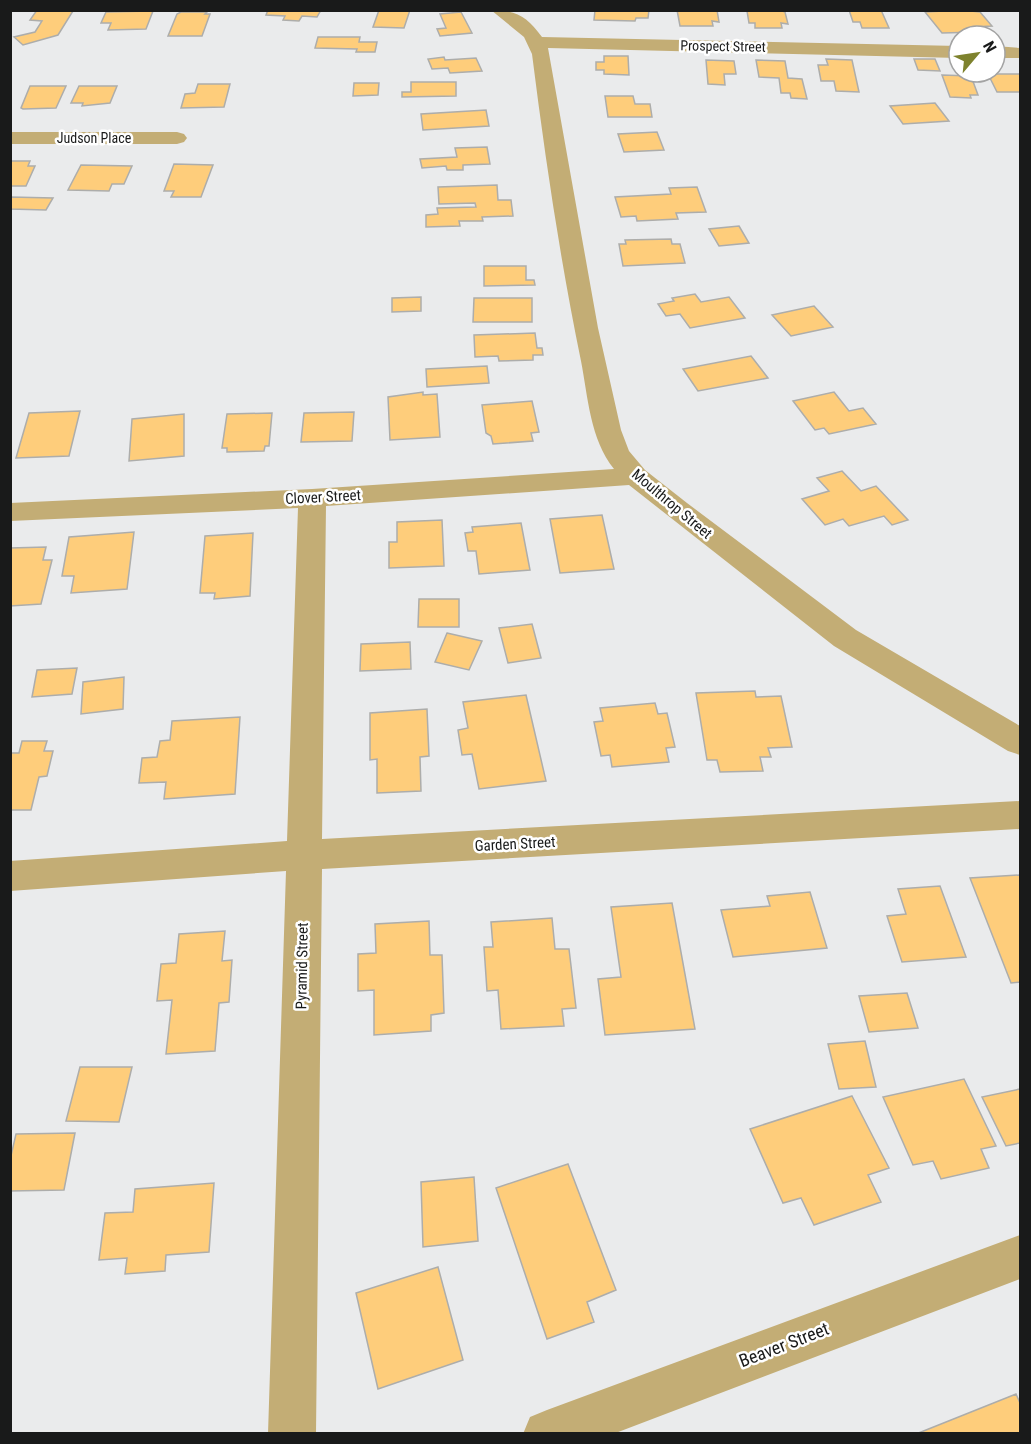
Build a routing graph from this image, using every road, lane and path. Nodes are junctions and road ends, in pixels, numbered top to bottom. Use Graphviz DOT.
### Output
graph roads {
  1 [pos="499,10"];
  2 [pos="538,42"];
  3 [pos="947,52"];
  4 [pos="10,138"];
  5 [pos="177,138"];
  6 [pos="635,476"];
  7 [pos="312,498"];
  8 [pos="10,512"];
  9 [pos="1020,742"];
  10 [pos="1020,815"];
  11 [pos="305,855"];
  12 [pos="10,876"];
  13 [pos="1020,1257"];
  14 [pos="292,1434"];
  15 [pos="547,1434"];
  1 -- 2 [label="street"];
  2 -- 3 [label="street, Prospect Street"];
  2 -- 6 [label="street, Moulthrop Street"];
  4 -- 5 [label="street, Judson Place"];
  6 -- 7 [label="street, Clover Street"];
  6 -- 9 [label="street, Moulthrop Street"];
  7 -- 8 [label="street, Clover Street"];
  7 -- 11 [label="street, Pyramid Street"];
  10 -- 11 [label="street, Garden Street"];
  11 -- 12 [label="street, Garden Street"];
  11 -- 14 [label="street, Pyramid Street"];
  13 -- 15 [label="street, Beaver Street"];
}
